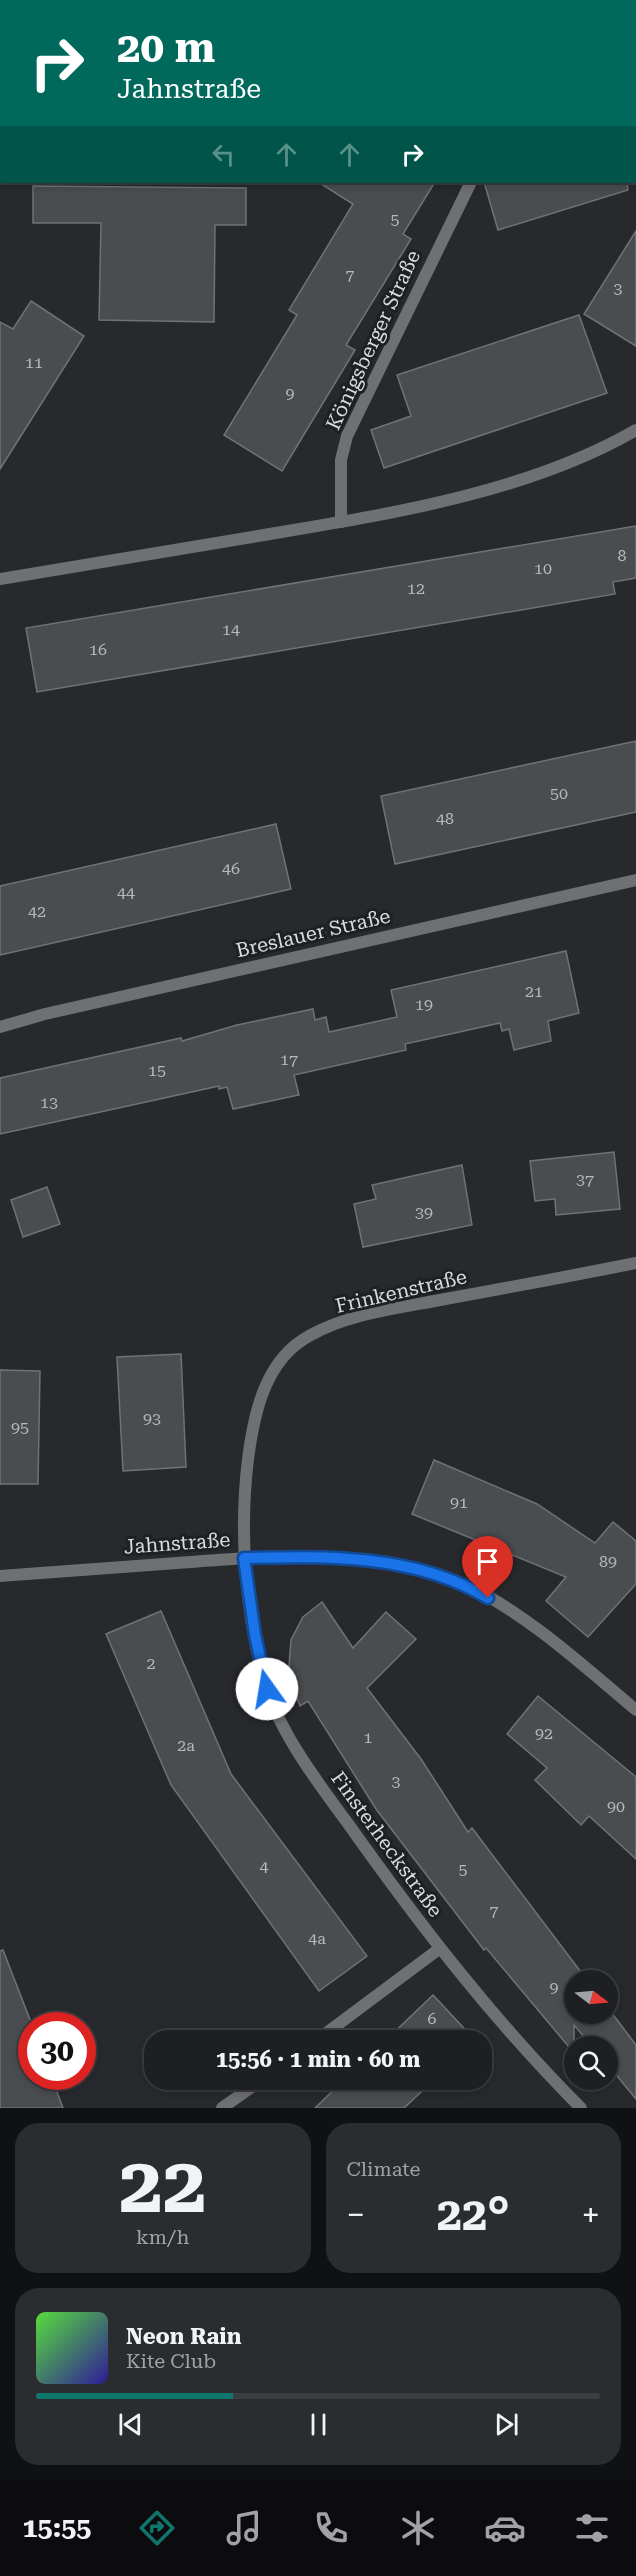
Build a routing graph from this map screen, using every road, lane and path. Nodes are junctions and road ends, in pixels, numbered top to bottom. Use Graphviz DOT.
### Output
graph roads {
  1 [pos="471,183"];
  2 [pos="636,430"];
  3 [pos="340,522"];
  4 [pos="0,579"];
  5 [pos="636,880"];
  6 [pos="0,1027"];
  7 [pos="636,1263"];
  8 [pos="244,1558"];
  9 [pos="0,1576"];
  10 [pos="636,1710"];
  11 [pos="439,1949"];
  12 [pos="330,2030"];
  13 [pos="247,2090"];
  14 [pos="222,2108"];
  15 [pos="581,2108"];
  1 -- 3 [label="street, Königsberger Straße"];
  2 -- 3 [label="street"];
  3 -- 4 [label="street"];
  5 -- 6 [label="street, Breslauer Straße"];
  7 -- 8 [label="street, Frinkenstraße"];
  8 -- 9 [label="street, Jahnstraße"];
  8 -- 10 [label="street, Jahnstraße"];
  8 -- 11 [label="street, Finsterheckstraße"];
  11 -- 12 [label="street"];
  11 -- 15 [label="street, Finsterheckstraße"];
  13 -- 14 [label="street"];
}
